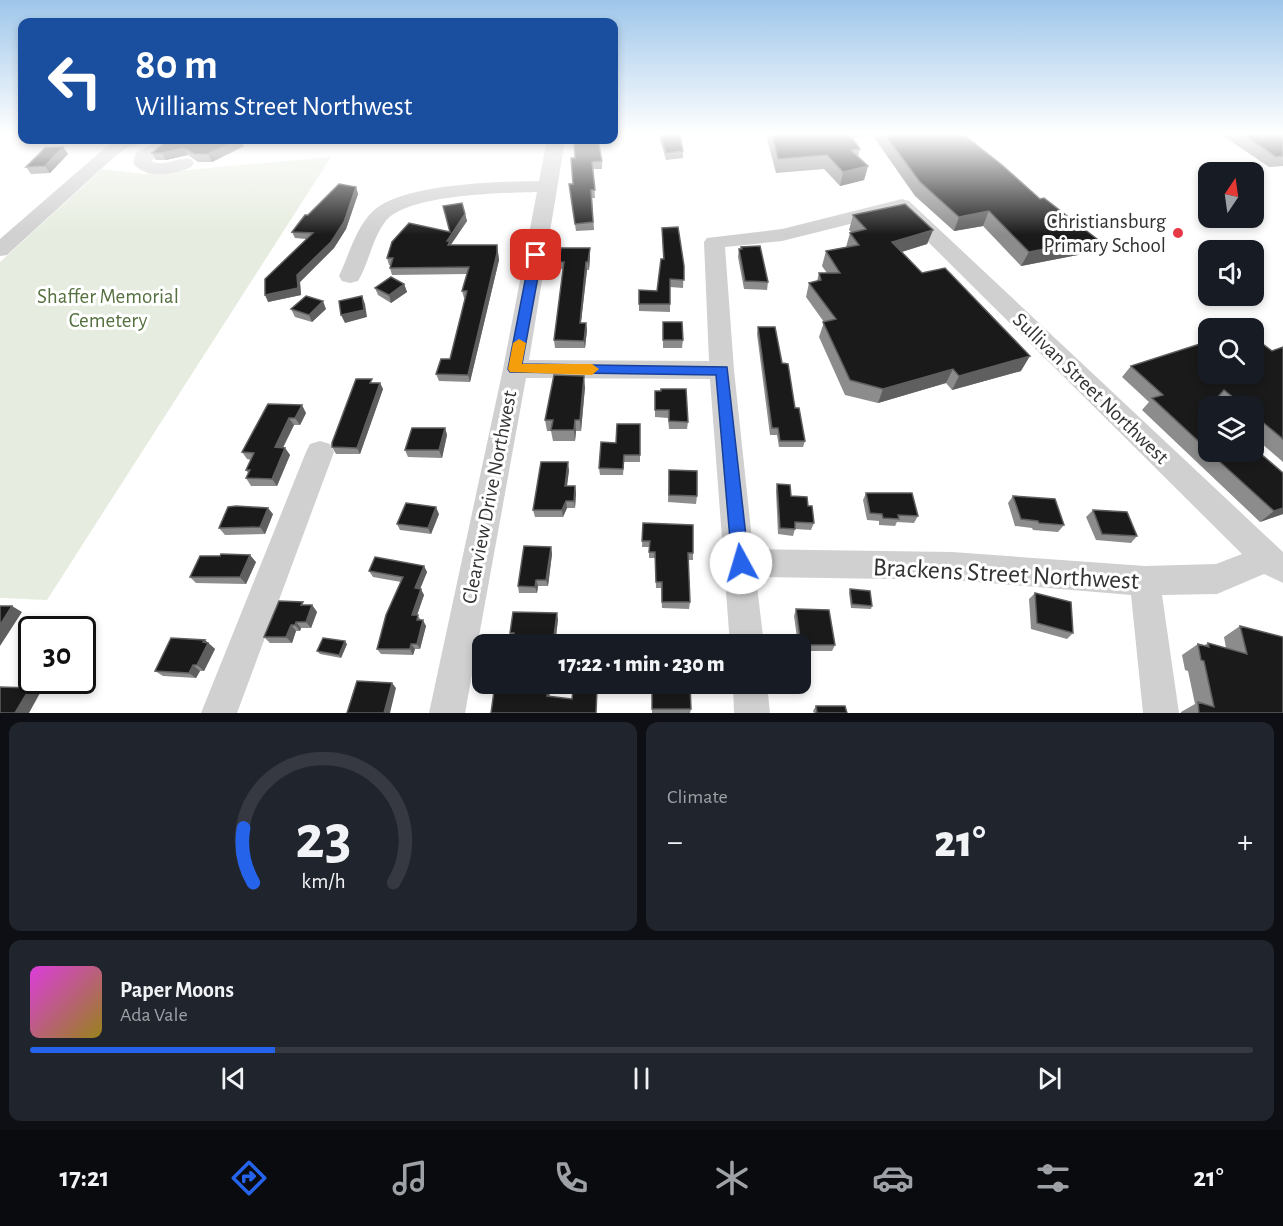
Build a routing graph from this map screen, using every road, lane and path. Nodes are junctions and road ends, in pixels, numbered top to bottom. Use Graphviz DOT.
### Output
graph roads {
  1 [pos="91,168"];
  2 [pos="551,168"];
  3 [pos="548,186"];
  4 [pos="0,250"];
  5 [pos="350,276"];
  6 [pos="514,369"];
  7 [pos="722,370"];
  8 [pos="320,452"];
  9 [pos="741,563"];
  10 [pos="1275,564"];
  11 [pos="1145,581"];
  12 [pos="746,634"];
  13 [pos="751,694"];
  14 [pos="219,713"];
  15 [pos="447,713"];
  16 [pos="752,713"];
  17 [pos="1161,713"];
  1 -- 4 [label="street"];
  2 -- 3 [label="street, Clearview Drive Northwest"];
  3 -- 5 [label="street"];
  3 -- 6 [label="street, Clearview Drive Northwest"];
  6 -- 7 [label="street"];
  6 -- 15 [label="street, Clearview Drive Northwest"];
  7 -- 9 [label="street"];
  7 -- 10 [label="street, Sullivan Street Northwest"];
  8 -- 14 [label="street"];
  9 -- 11 [label="street, Brackens Street Northwest"];
  9 -- 12 [label="street"];
  10 -- 11 [label="street, Brackens Street Northwest"];
  11 -- 17 [label="street"];
  13 -- 16 [label="street"];
}
